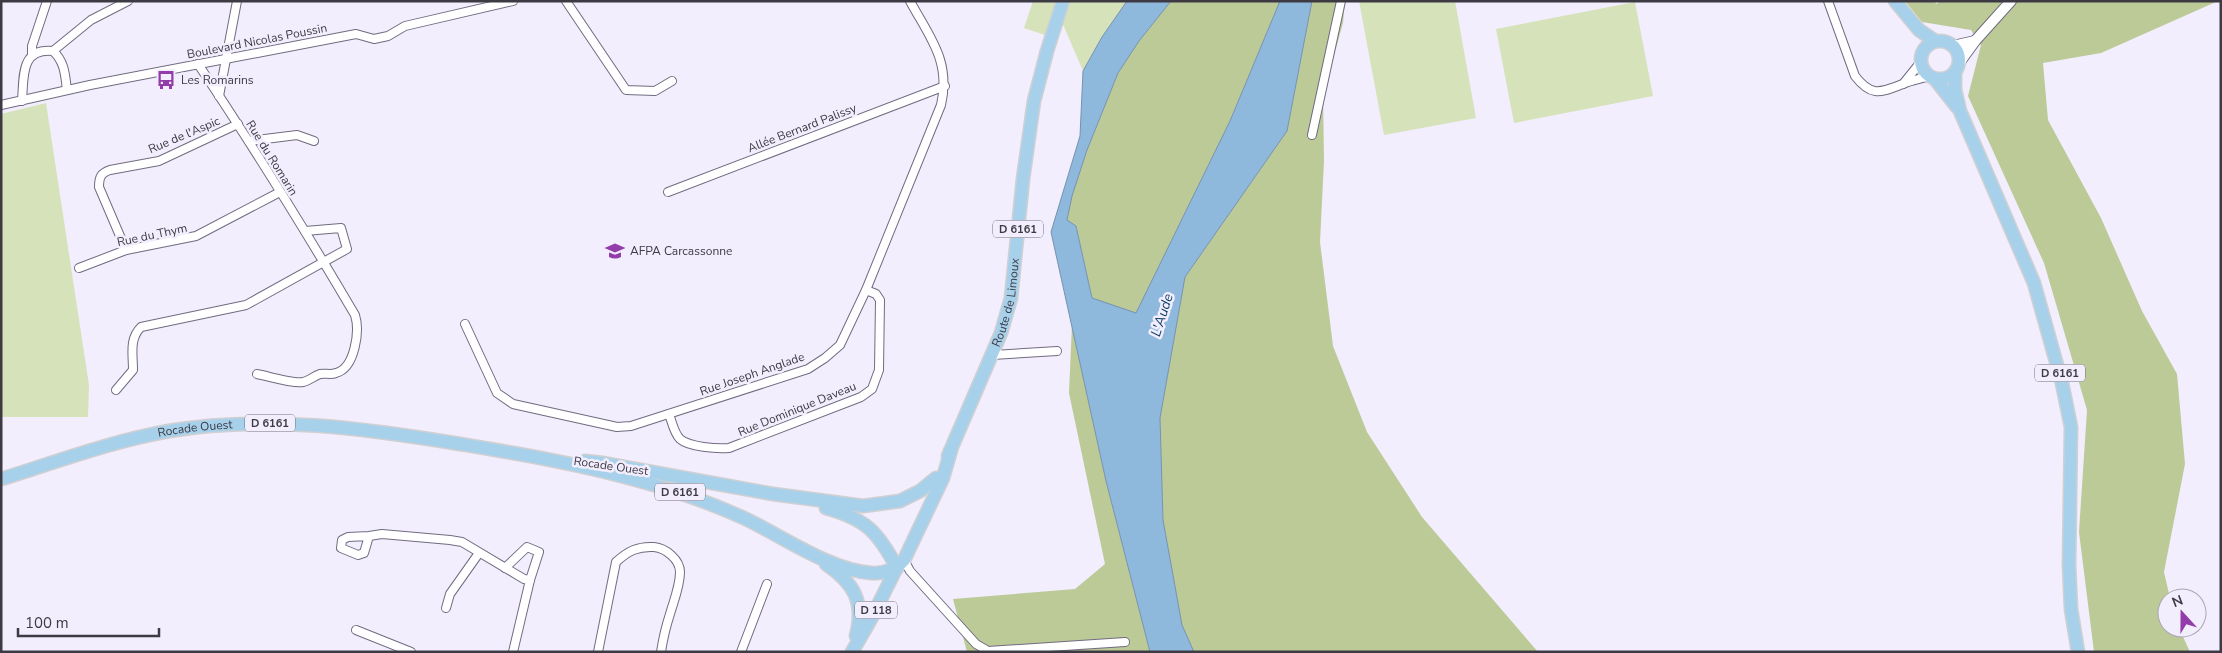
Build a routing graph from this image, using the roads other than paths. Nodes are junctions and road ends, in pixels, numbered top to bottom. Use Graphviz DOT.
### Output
graph roads {
  1 [pos="47,1"];
  2 [pos="128,1"];
  3 [pos="237,1"];
  4 [pos="513,1"];
  5 [pos="566,1"];
  6 [pos="910,1"];
  7 [pos="1063,1"];
  8 [pos="1341,1"];
  9 [pos="1828,1"];
  10 [pos="2011,1"];
  11 [pos="1897,5"];
  12 [pos="1934,41"];
  13 [pos="1975,41"];
  14 [pos="1953,46"];
  15 [pos="53,51"];
  16 [pos="32,55"];
  17 [pos="1921,57"];
  18 [pos="226,59"];
  19 [pos="198,64"];
  20 [pos="1957,68"];
  21 [pos="1932,78"];
  22 [pos="672,81"];
  23 [pos="1903,84"];
  24 [pos="945,86"];
  25 [pos="67,90"];
  26 [pos="219,96"];
  27 [pos="22,100"];
  28 [pos="2,105"];
  29 [pos="1960,111"];
  30 [pos="238,124"];
  31 [pos="1312,135"];
  32 [pos="249,141"];
  33 [pos="314,141"];
  34 [pos="280,192"];
  35 [pos="668,192"];
  36 [pos="305,231"];
  37 [pos="126,250"];
  38 [pos="324,262"];
  39 [pos="80,268"];
  40 [pos="866,290"];
  41 [pos="465,324"];
  42 [pos="1057,352"];
  43 [pos="992,355"];
  44 [pos="257,374"];
  45 [pos="116,390"];
  46 [pos="669,414"];
  47 [pos="951,450"];
  48 [pos="543,458"];
  49 [pos="936,478"];
  50 [pos="1,479"];
  51 [pos="773,494"];
  52 [pos="369,536"];
  53 [pos="808,552"];
  54 [pos="479,553"];
  55 [pos="904,566"];
  56 [pos="504,568"];
  57 [pos="530,580"];
  58 [pos="767,584"];
  59 [pos="446,608"];
  60 [pos="356,630"];
  61 [pos="1125,642"];
  62 [pos="852,651"];
  63 [pos="1024,651"];
  64 [pos="412,652"];
  65 [pos="513,652"];
  66 [pos="598,652"];
  67 [pos="661,652"];
  68 [pos="740,652"];
  69 [pos="2078,652"];
  1 -- 16 [label="street"];
  2 -- 15 [label="street"];
  3 -- 18 [label="street"];
  4 -- 18 [label="street, Boulevard Nicolas Poussin"];
  5 -- 22 [label="street"];
  6 -- 24 [label="street, Rue Joseph Anglade"];
  7 -- 43 [label="main road, Route de Limoux / D 6161"];
  8 -- 31 [label="street"];
  9 -- 23 [label="street"];
  10 -- 13 [label="street"];
  11 -- 12 [label="main road"];
  11 -- 17 [label="main road"];
  12 -- 14 [label="main road"];
  12 -- 17 [label="main road"];
  13 -- 14 [label="street"];
  13 -- 20 [label="street"];
  14 -- 20 [label="main road"];
  15 -- 16 [label="street"];
  15 -- 25 [label="street"];
  16 -- 27 [label="street"];
  17 -- 21 [label="main road"];
  17 -- 23 [label="street"];
  18 -- 19 [label="street, Boulevard Nicolas Poussin"];
  18 -- 26 [label="street"];
  19 -- 25 [label="street, Boulevard Nicolas Poussin"];
  19 -- 26 [label="street, Rue du Romarin"];
  20 -- 21 [label="main road"];
  20 -- 29 [label="main road, D 6161"];
  21 -- 23 [label="street"];
  21 -- 29 [label="main road, D 6161"];
  24 -- 35 [label="street, Allée Bernard Palissy"];
  24 -- 40 [label="street, Rue Joseph Anglade"];
  25 -- 27 [label="street, Boulevard Nicolas Poussin"];
  26 -- 30 [label="street, Rue du Romarin"];
  27 -- 28 [label="street, Boulevard Nicolas Poussin"];
  29 -- 69 [label="main road, D 6161"];
  30 -- 32 [label="street, Rue du Romarin"];
  30 -- 37 [label="street, Rue de l'Aspic"];
  32 -- 33 [label="street"];
  32 -- 34 [label="street, Rue du Romarin"];
  34 -- 36 [label="street, Rue du Romarin"];
  34 -- 37 [label="street, Rue du Thym"];
  36 -- 38 [label="street, Rue du Romarin"];
  36 -- 38 [label="street"];
  37 -- 39 [label="street, Rue du Thym"];
  38 -- 44 [label="street, Rue du Romarin"];
  38 -- 45 [label="street"];
  40 -- 46 [label="street, Rue Joseph Anglade"];
  40 -- 46 [label="street, Rue Dominique Daveau"];
  41 -- 46 [label="street, Rue Joseph Anglade"];
  42 -- 43 [label="street"];
  43 -- 47 [label="main road, Route de Limoux / D 6161"];
  47 -- 49 [label="main road, D 6161"];
  47 -- 55 [label="main road, D 6161"];
  48 -- 50 [label="main road, Rocade Ouest / D 6161"];
  48 -- 51 [label="main road, Rocade Ouest"];
  48 -- 53 [label="main road, Rocade Ouest / D 6161"];
  49 -- 51 [label="main road, Rocade Ouest / D 6161"];
  49 -- 55 [label="main road, D 6161"];
  51 -- 55 [label="main road"];
  52 -- 54 [label="street"];
  53 -- 55 [label="main road, Rocade Ouest / D 6161"];
  53 -- 62 [label="main road, Rocade Ouest / D 6161"];
  54 -- 56 [label="street"];
  54 -- 59 [label="street"];
  55 -- 62 [label="main road, D 118"];
  55 -- 63 [label="street"];
  56 -- 57 [label="street"];
  56 -- 57 [label="street"];
  57 -- 65 [label="street"];
  58 -- 68 [label="street"];
  60 -- 64 [label="street"];
  61 -- 63 [label="street"];
  66 -- 67 [label="street"];
}
